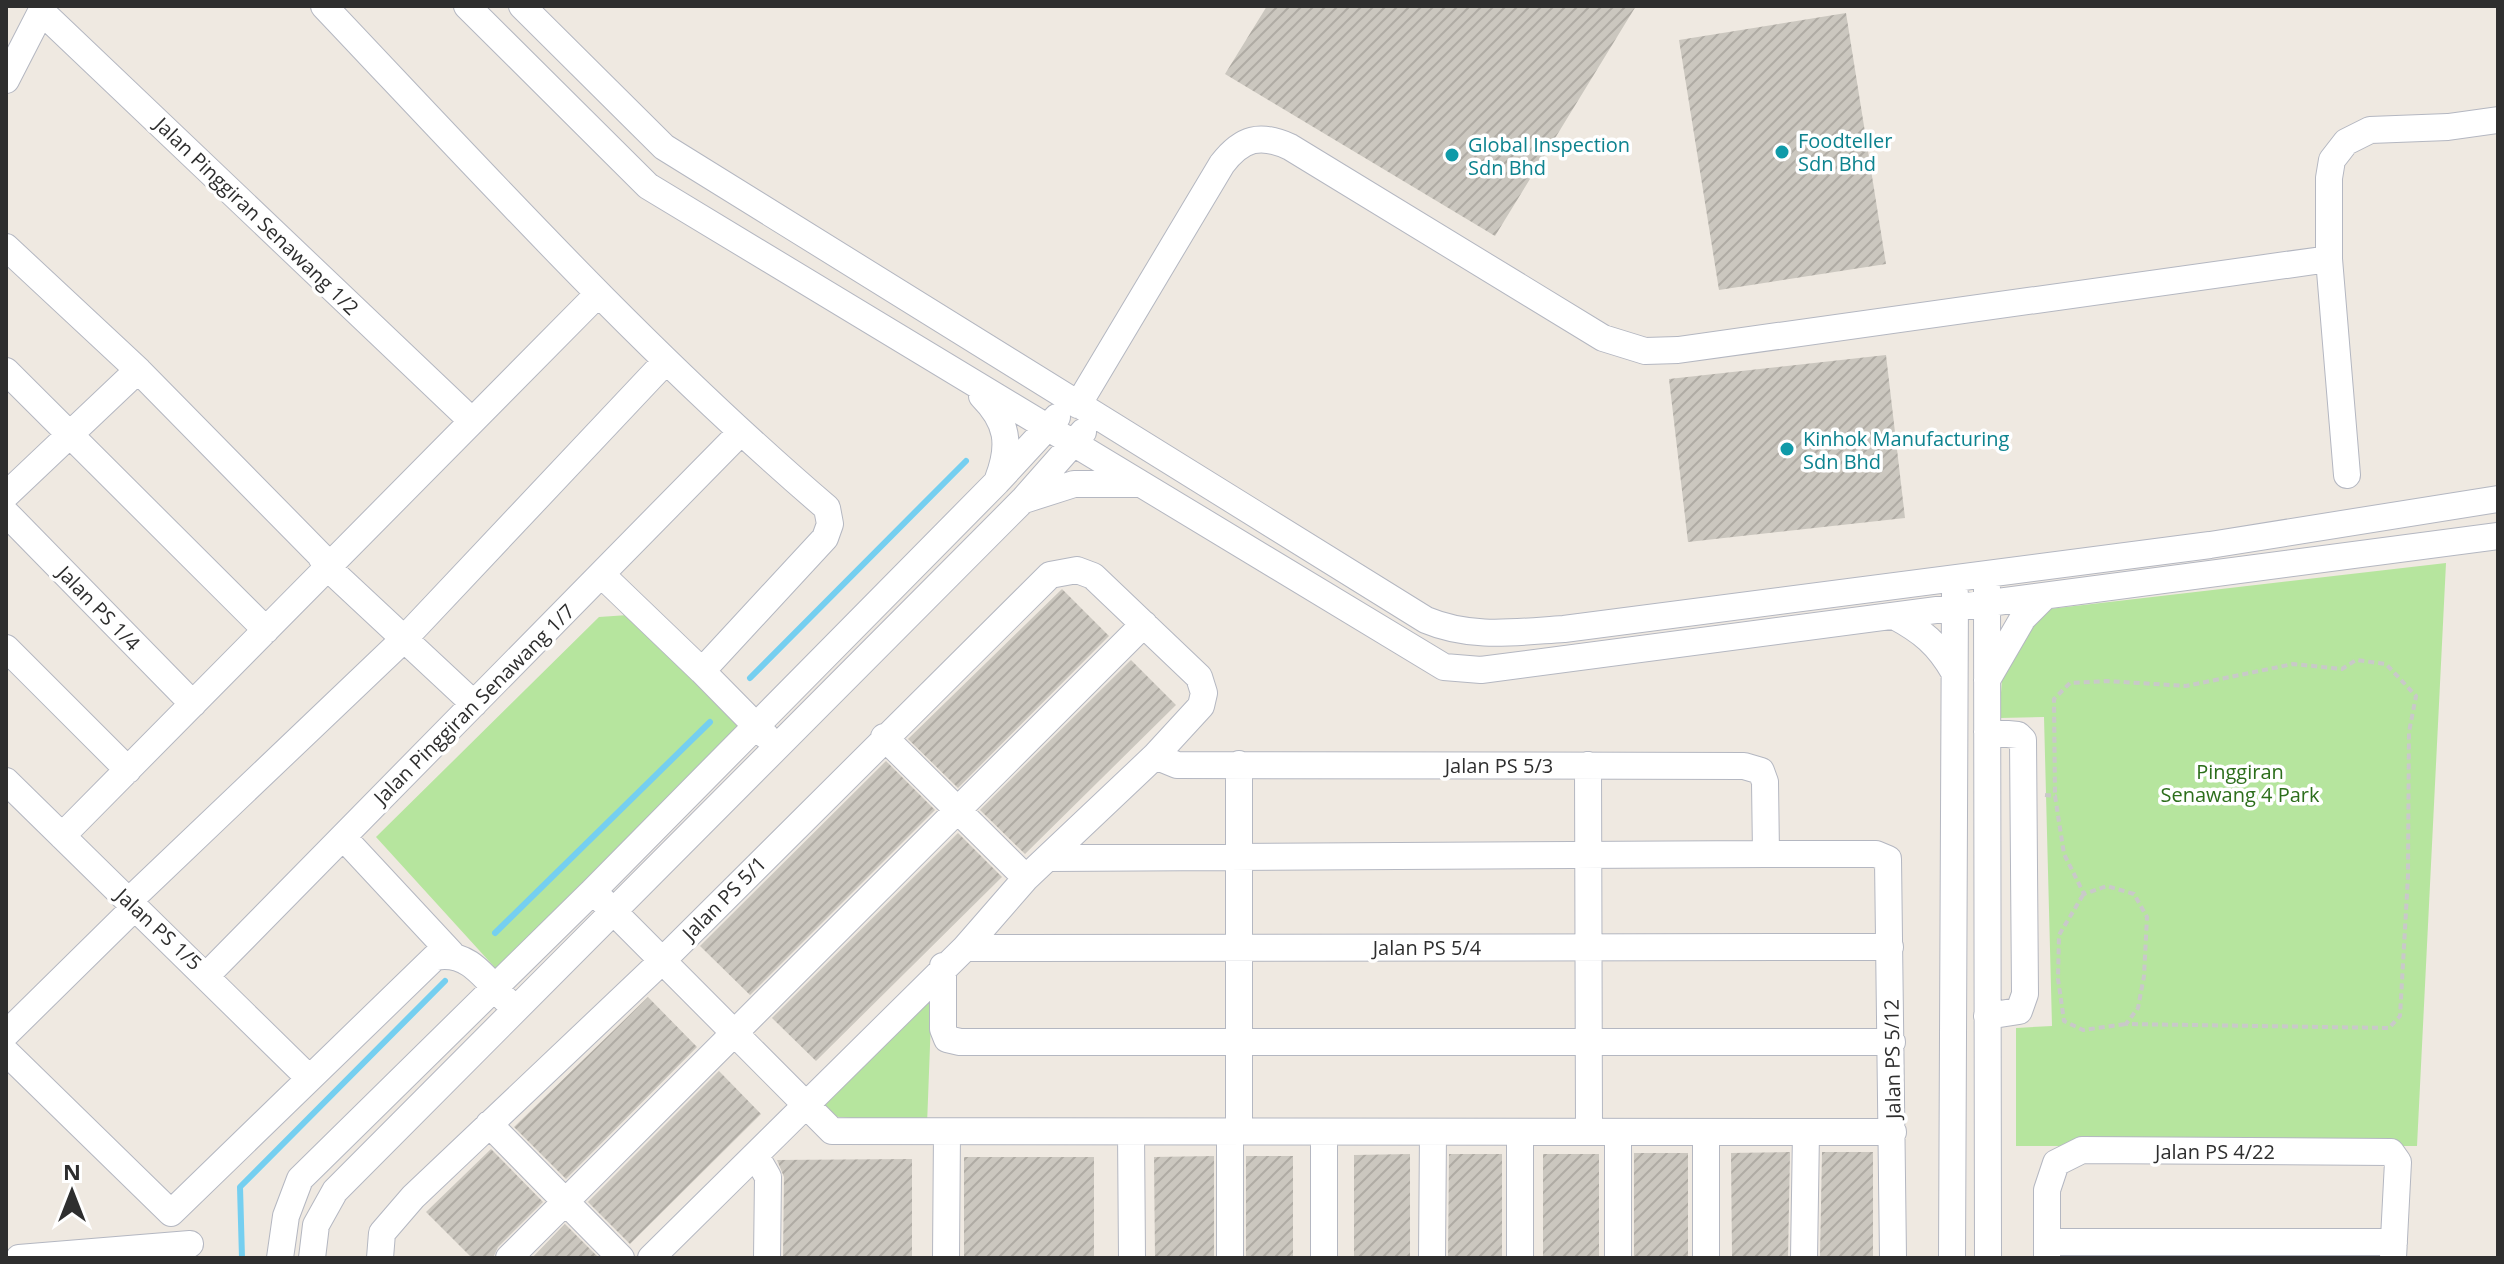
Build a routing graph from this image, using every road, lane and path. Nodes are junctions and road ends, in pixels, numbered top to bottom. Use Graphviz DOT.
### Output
graph roads {
  1 [pos="324,6"];
  2 [pos="467,6"];
  3 [pos="522,6"];
  4 [pos="43,8"];
  5 [pos="6,80"];
  6 [pos="2498,120"];
  7 [pos="6,247"];
  8 [pos="2329,259"];
  9 [pos="598,294"];
  10 [pos="666,361"];
  11 [pos="138,370"];
  12 [pos="6,371"];
  13 [pos="964,378"];
  14 [pos="1081,407"];
  15 [pos="472,421"];
  16 [pos="1048,428"];
  17 [pos="740,433"];
  18 [pos="70,434"];
  19 [pos="1075,444"];
  20 [pos="2347,475"];
  21 [pos="997,482"];
  22 [pos="1142,484"];
  23 [pos="6,495"];
  24 [pos="2498,499"];
  25 [pos="1023,500"];
  26 [pos="6,513"];
  27 [pos="2498,536"];
  28 [pos="326,566"];
  29 [pos="1987,573"];
  30 [pos="602,575"];
  31 [pos="1955,576"];
  32 [pos="2043,598"];
  33 [pos="1987,606"];
  34 [pos="1955,608"];
  35 [pos="1894,616"];
  36 [pos="1144,624"];
  37 [pos="266,630"];
  38 [pos="404,639"];
  39 [pos="6,648"];
  40 [pos="702,671"];
  41 [pos="1954,672"];
  42 [pos="1987,680"];
  43 [pos="193,704"];
  44 [pos="474,704"];
  45 [pos="756,726"];
  46 [pos="1987,732"];
  47 [pos="884,737"];
  48 [pos="778,748"];
  49 [pos="1155,756"];
  50 [pos="1239,764"];
  51 [pos="1588,765"];
  52 [pos="128,770"];
  53 [pos="6,781"];
  54 [pos="2023,793"];
  55 [pos="2055,796"];
  56 [pos="956,809"];
  57 [pos="62,836"];
  58 [pos="343,837"];
  59 [pos="1766,854"];
  60 [pos="1588,855"];
  61 [pos="1048,858"];
  62 [pos="1239,858"];
  63 [pos="1026,878"];
  64 [pos="593,891"];
  65 [pos="2084,894"];
  66 [pos="132,904"];
  67 [pos="615,913"];
  68 [pos="1239,947"];
  69 [pos="1588,947"];
  70 [pos="1890,947"];
  71 [pos="965,948"];
  72 [pos="451,953"];
  73 [pos="662,961"];
  74 [pos="943,966"];
  75 [pos="207,975"];
  76 [pos="494,988"];
  77 [pos="518,1011"];
  78 [pos="1987,1016"];
  79 [pos="2126,1024"];
  80 [pos="6,1034"];
  81 [pos="736,1035"];
  82 [pos="1588,1040"];
  83 [pos="1239,1042"];
  84 [pos="1892,1042"];
  85 [pos="6,1052"];
  86 [pos="309,1078"];
  87 [pos="807,1107"];
  88 [pos="489,1124"];
  89 [pos="947,1132"];
  90 [pos="1131,1132"];
  91 [pos="1234,1132"];
  92 [pos="1324,1132"];
  93 [pos="1433,1132"];
  94 [pos="1520,1132"];
  95 [pos="1589,1132"];
  96 [pos="1618,1132"];
  97 [pos="1706,1132"];
  98 [pos="1806,1132"];
  99 [pos="1893,1132"];
  100 [pos="756,1156"];
  101 [pos="563,1202"];
  102 [pos="171,1213"];
  103 [pos="680,1231"];
  104 [pos="2047,1250"];
  105 [pos="2393,1250"];
  106 [pos="193,1251"];
  107 [pos="95,1256"];
  108 [pos="19,1258"];
  109 [pos="280,1258"];
  110 [pos="312,1258"];
  111 [pos="380,1258"];
  112 [pos="509,1258"];
  113 [pos="621,1258"];
  114 [pos="651,1258"];
  115 [pos="680,1258"];
  116 [pos="767,1258"];
  117 [pos="946,1258"];
  118 [pos="1132,1258"];
  119 [pos="1230,1258"];
  120 [pos="1324,1258"];
  121 [pos="1432,1258"];
  122 [pos="1520,1258"];
  123 [pos="1618,1258"];
  124 [pos="1706,1258"];
  125 [pos="1804,1258"];
  126 [pos="1893,1258"];
  127 [pos="1952,1258"];
  128 [pos="1988,1258"];
  1 -- 9 [label="street"];
  2 -- 13 [label="street"];
  3 -- 14 [label="street"];
  4 -- 5 [label="street"];
  4 -- 15 [label="street, Jalan Pinggiran Senawang 1/2"];
  6 -- 8 [label="street"];
  7 -- 11 [label="street"];
  8 -- 14 [label="street"];
  8 -- 20 [label="street"];
  9 -- 10 [label="street"];
  9 -- 15 [label="street"];
  10 -- 17 [label="street"];
  10 -- 38 [label="street"];
  11 -- 18 [label="street"];
  11 -- 28 [label="street"];
  12 -- 18 [label="street"];
  13 -- 16 [label="street"];
  13 -- 21 [label="street"];
  14 -- 16 [label="street"];
  14 -- 19 [label="street"];
  14 -- 31 [label="street"];
  15 -- 28 [label="street"];
  16 -- 19 [label="street"];
  16 -- 21 [label="street"];
  17 -- 30 [label="street, Jalan Pinggiran Senawang 1/7"];
  17 -- 40 [label="street"];
  18 -- 23 [label="street"];
  18 -- 37 [label="street"];
  19 -- 22 [label="street"];
  19 -- 25 [label="street"];
  21 -- 45 [label="street"];
  22 -- 25 [label="street"];
  22 -- 35 [label="street"];
  24 -- 29 [label="street"];
  25 -- 48 [label="street"];
  26 -- 43 [label="street, Jalan PS 1/4"];
  27 -- 32 [label="street"];
  28 -- 37 [label="street"];
  28 -- 38 [label="street"];
  29 -- 31 [label="street"];
  29 -- 33 [label="street"];
  30 -- 40 [label="street"];
  30 -- 44 [label="street, Jalan Pinggiran Senawang 1/7"];
  31 -- 34 [label="street"];
  32 -- 33 [label="street"];
  32 -- 42 [label="street"];
  33 -- 34 [label="street"];
  33 -- 42 [label="street"];
  34 -- 35 [label="street"];
  34 -- 41 [label="street"];
  35 -- 41 [label="street"];
  36 -- 47 [label="street, Jalan PS 5/1"];
  36 -- 49 [label="street"];
  36 -- 56 [label="street"];
  37 -- 43 [label="street"];
  38 -- 44 [label="street"];
  38 -- 66 [label="street"];
  39 -- 52 [label="street"];
  40 -- 45 [label="street"];
  41 -- 127 [label="street"];
  42 -- 46 [label="street"];
  43 -- 52 [label="street"];
  44 -- 58 [label="street, Jalan Pinggiran Senawang 1/7"];
  45 -- 48 [label="street"];
  45 -- 64 [label="street"];
  46 -- 54 [label="street"];
  46 -- 78 [label="street"];
  47 -- 56 [label="street"];
  47 -- 73 [label="street, Jalan PS 5/1"];
  48 -- 67 [label="street"];
  49 -- 50 [label="street, Jalan PS 5/3"];
  49 -- 61 [label="street"];
  50 -- 51 [label="street, Jalan PS 5/3"];
  50 -- 62 [label="street"];
  51 -- 59 [label="street, Jalan PS 5/3"];
  51 -- 60 [label="street"];
  52 -- 57 [label="street"];
  53 -- 57 [label="street, Jalan PS 1/5"];
  54 -- 55 [label="path"];
  54 -- 78 [label="street"];
  55 -- 65 [label="path"];
  55 -- 79 [label="path"];
  56 -- 63 [label="street"];
  56 -- 81 [label="street"];
  57 -- 66 [label="street, Jalan PS 1/5"];
  58 -- 72 [label="street"];
  58 -- 75 [label="street, Jalan Pinggiran Senawang 1/7"];
  59 -- 60 [label="street"];
  59 -- 70 [label="street, Jalan PS 5/12"];
  60 -- 62 [label="street"];
  60 -- 69 [label="street"];
  61 -- 62 [label="street"];
  61 -- 63 [label="street"];
  62 -- 68 [label="street"];
  63 -- 71 [label="street"];
  64 -- 67 [label="street"];
  64 -- 76 [label="street"];
  65 -- 79 [label="path"];
  65 -- 79 [label="path"];
  66 -- 75 [label="street, Jalan PS 1/5"];
  66 -- 80 [label="street"];
  67 -- 73 [label="street"];
  67 -- 77 [label="street"];
  68 -- 69 [label="street, Jalan PS 5/4"];
  68 -- 71 [label="street, Jalan PS 5/4"];
  68 -- 83 [label="street"];
  69 -- 70 [label="street, Jalan PS 5/4"];
  69 -- 82 [label="street"];
  70 -- 84 [label="street, Jalan PS 5/12"];
  71 -- 74 [label="street"];
  72 -- 76 [label="street"];
  72 -- 86 [label="street"];
  73 -- 81 [label="street"];
  73 -- 88 [label="street, Jalan PS 5/1"];
  74 -- 83 [label="street"];
  74 -- 87 [label="street"];
  75 -- 86 [label="street, Jalan PS 1/5"];
  76 -- 77 [label="street"];
  76 -- 109 [label="street"];
  77 -- 110 [label="street"];
  78 -- 128 [label="street"];
  81 -- 87 [label="street"];
  81 -- 101 [label="street"];
  82 -- 83 [label="street"];
  82 -- 84 [label="street"];
  82 -- 95 [label="street"];
  83 -- 91 [label="street"];
  84 -- 99 [label="street, Jalan PS 5/12"];
  85 -- 102 [label="street"];
  86 -- 102 [label="street"];
  87 -- 89 [label="street"];
  87 -- 100 [label="street"];
  88 -- 101 [label="street"];
  88 -- 111 [label="street, Jalan PS 5/1"];
  89 -- 90 [label="street"];
  89 -- 117 [label="street"];
  90 -- 91 [label="street"];
  90 -- 118 [label="street"];
  91 -- 92 [label="street"];
  91 -- 119 [label="street"];
  92 -- 93 [label="street"];
  92 -- 120 [label="street"];
  93 -- 94 [label="street"];
  93 -- 121 [label="street"];
  94 -- 95 [label="street"];
  94 -- 122 [label="street"];
  95 -- 96 [label="street"];
  96 -- 97 [label="street"];
  96 -- 123 [label="street"];
  97 -- 98 [label="street"];
  97 -- 124 [label="street"];
  98 -- 99 [label="street"];
  98 -- 125 [label="street"];
  99 -- 126 [label="street, Jalan PS 5/12"];
  100 -- 103 [label="street"];
  100 -- 116 [label="street"];
  101 -- 112 [label="street"];
  101 -- 113 [label="street"];
  102 -- 106 [label="street"];
  103 -- 114 [label="street"];
  103 -- 115 [label="street"];
  104 -- 105 [label="street"];
  104 -- 105 [label="street, Jalan PS 4/22"];
  106 -- 107 [label="street"];
  107 -- 108 [label="street"];
}
